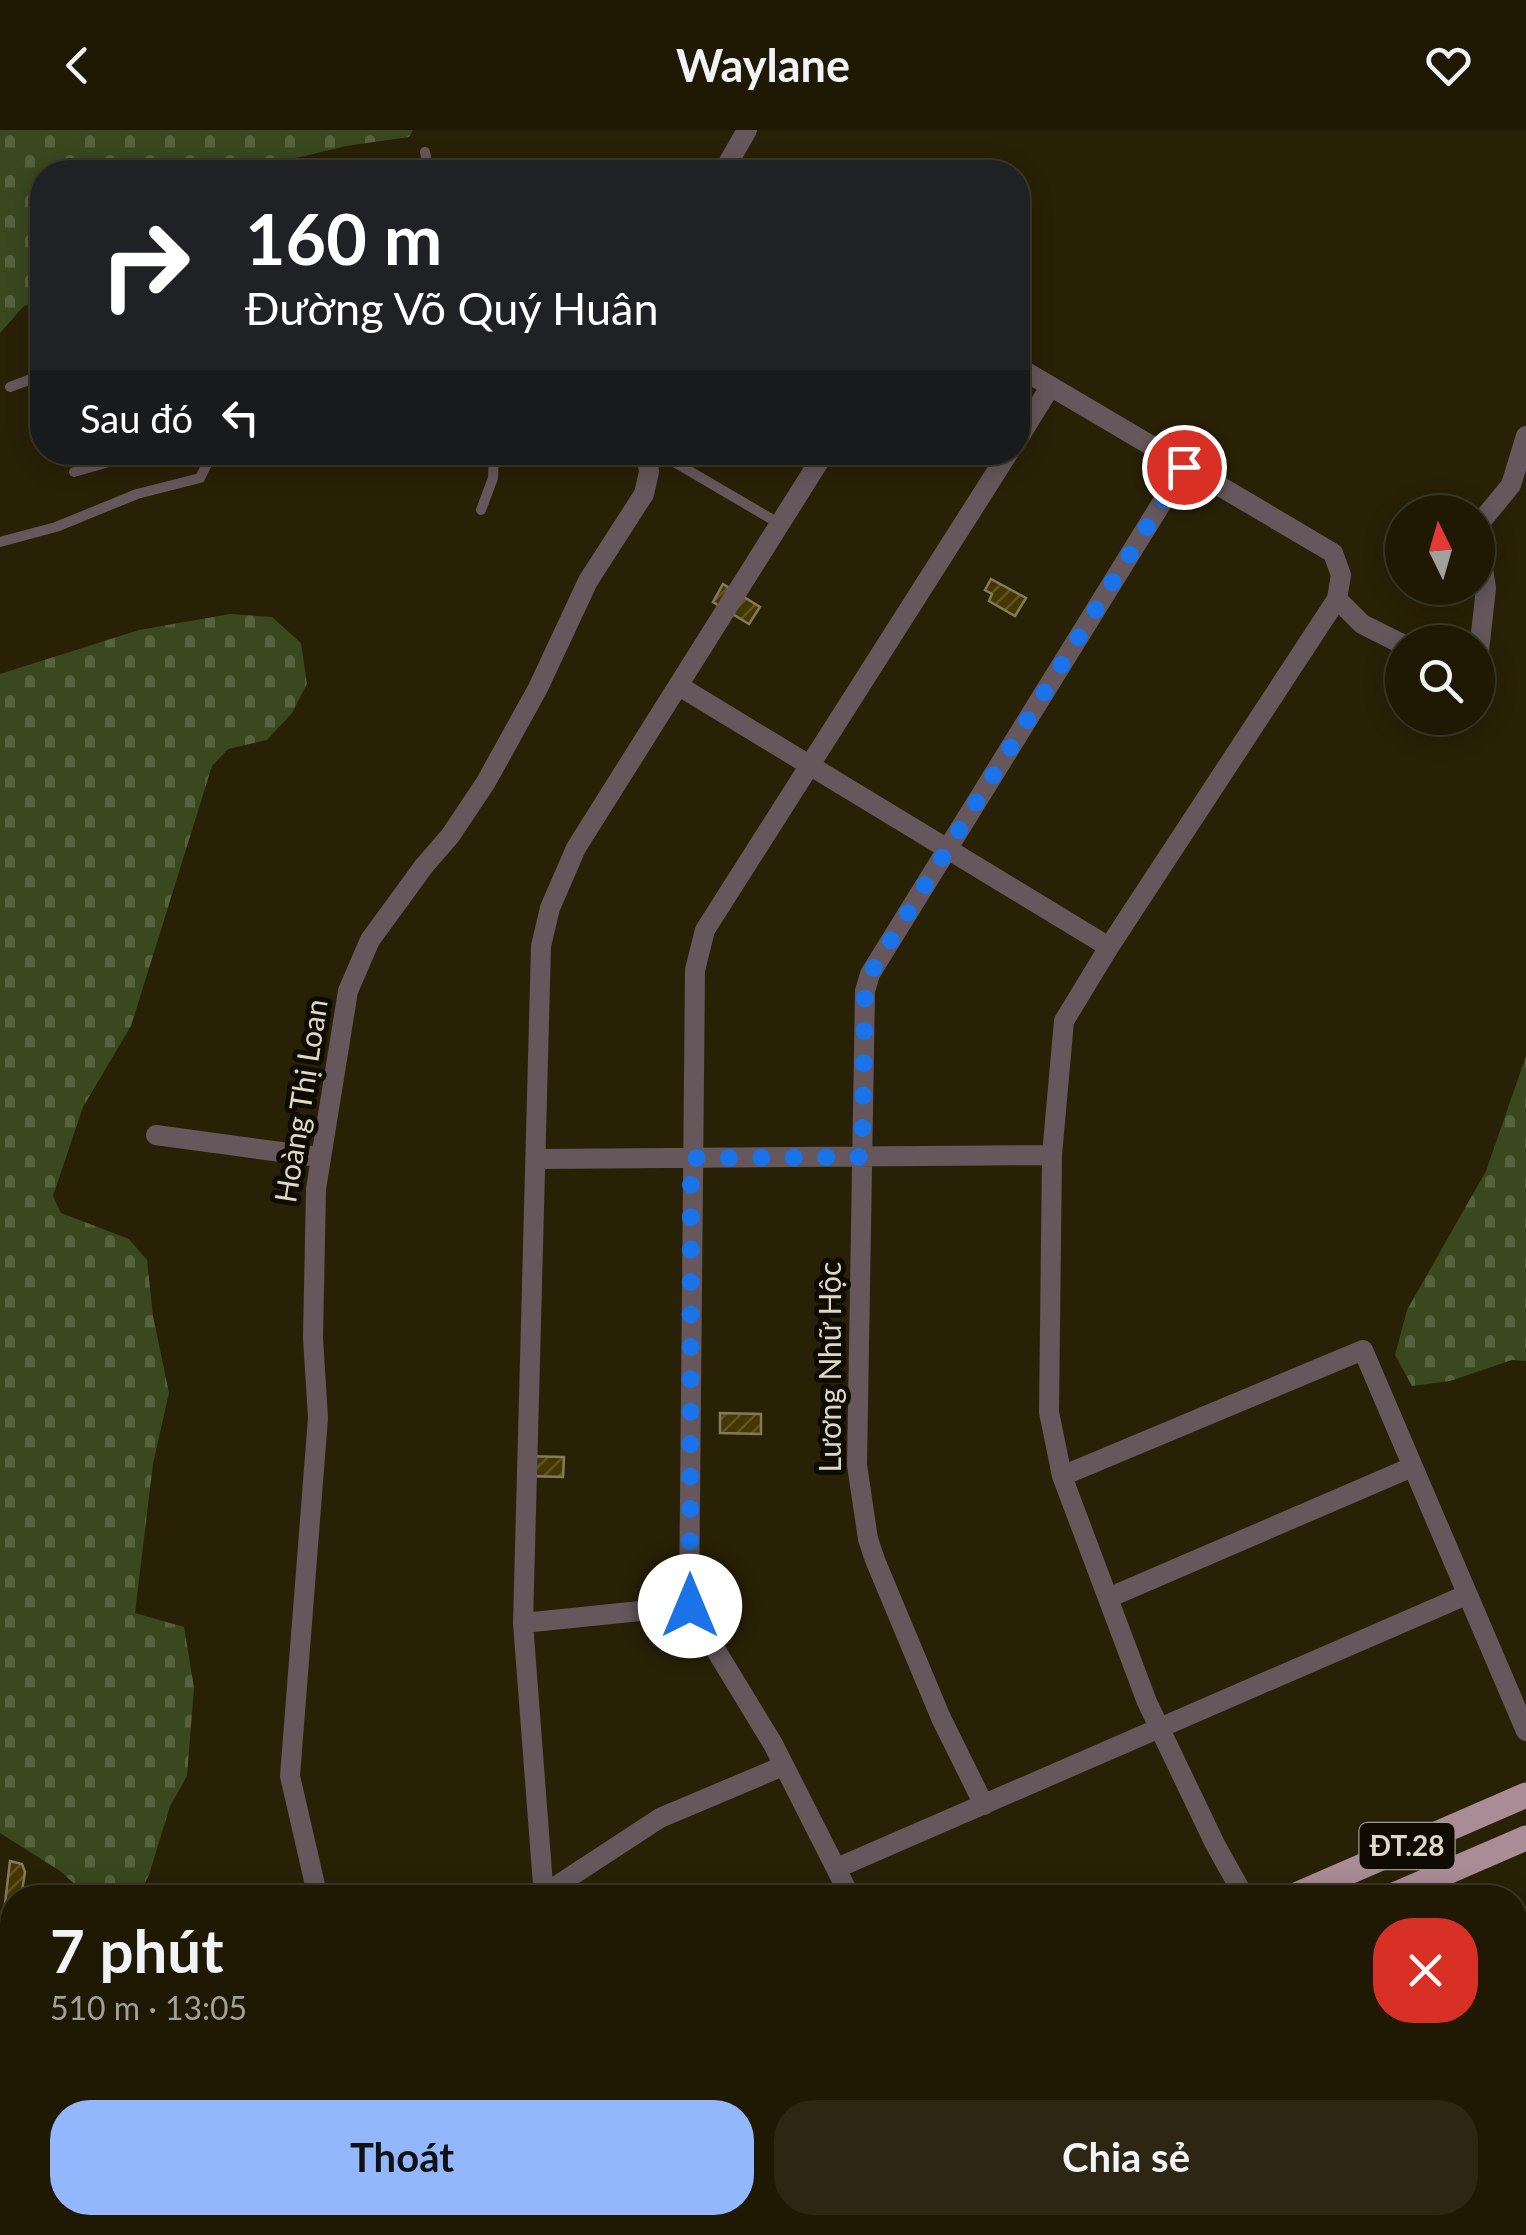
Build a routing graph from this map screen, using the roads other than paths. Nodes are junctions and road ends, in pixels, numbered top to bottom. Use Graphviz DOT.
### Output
graph roads {
  1 [pos="747,130"];
  2 [pos="425,152"];
  3 [pos="427,160"];
  4 [pos="731,160"];
  5 [pos="1030,374"];
  6 [pos="30,380"];
  7 [pos="10,387"];
  8 [pos="1050,387"];
  9 [pos="1030,420"];
  10 [pos="1526,436"];
  11 [pos="98,465"];
  12 [pos="206,465"];
  13 [pos="494,465"];
  14 [pos="648,465"];
  15 [pos="680,465"];
  16 [pos="817,465"];
  17 [pos="1001,465"];
  18 [pos="1184,467"];
  19 [pos="74,472"];
  20 [pos="1495,504"];
  21 [pos="482,510"];
  22 [pos="781,525"];
  23 [pos="0,542"];
  24 [pos="1337,599"];
  25 [pos="1385,636"];
  26 [pos="679,686"];
  27 [pos="810,765"];
  28 [pos="947,849"];
  29 [pos="1108,947"];
  30 [pos="156,1135"];
  31 [pos="1052,1155"];
  32 [pos="862,1157"];
  33 [pos="318,1158"];
  34 [pos="691,1158"];
  35 [pos="537,1159"];
  36 [pos="1412,1467"];
  37 [pos="1062,1476"];
  38 [pos="1466,1594"];
  39 [pos="1108,1598"];
  40 [pos="690,1606"];
  41 [pos="523,1622"];
  42 [pos="1159,1728"];
  43 [pos="1526,1731"];
  44 [pos="782,1766"];
  45 [pos="1526,1795"];
  46 [pos="984,1806"];
  47 [pos="1526,1838"];
  48 [pos="837,1868"];
  49 [pos="315,1885"];
  50 [pos="543,1885"];
  51 [pos="560,1885"];
  52 [pos="844,1885"];
  53 [pos="1238,1885"];
  54 [pos="1319,1885"];
  55 [pos="1417,1885"];
  1 -- 4 [label="street"];
  2 -- 3 [label="lane"];
  5 -- 8 [label="street"];
  6 -- 7 [label="lane"];
  8 -- 9 [label="street"];
  8 -- 18 [label="street"];
  10 -- 20 [label="street"];
  11 -- 19 [label="lane"];
  12 -- 23 [label="lane"];
  13 -- 21 [label="lane"];
  14 -- 33 [label="street, Hoàng Thị Loan"];
  15 -- 22 [label="lane"];
  16 -- 22 [label="street"];
  17 -- 27 [label="street"];
  18 -- 24 [label="street"];
  18 -- 28 [label="street, Lương Nhữ Hộc"];
  22 -- 26 [label="street"];
  24 -- 25 [label="street"];
  24 -- 29 [label="street"];
  26 -- 27 [label="street"];
  26 -- 35 [label="street"];
  27 -- 28 [label="street"];
  27 -- 34 [label="street"];
  28 -- 29 [label="street"];
  28 -- 32 [label="street, Lương Nhữ Hộc"];
  29 -- 31 [label="street"];
  30 -- 33 [label="street"];
  31 -- 32 [label="street"];
  31 -- 37 [label="street"];
  32 -- 34 [label="street"];
  32 -- 46 [label="street, Lương Nhữ Hộc"];
  33 -- 49 [label="street, Hoàng Thị Loan"];
  34 -- 35 [label="street"];
  34 -- 40 [label="street"];
  35 -- 41 [label="street"];
  36 -- 37 [label="street"];
  36 -- 38 [label="street"];
  36 -- 39 [label="street"];
  37 -- 39 [label="street"];
  38 -- 42 [label="street"];
  38 -- 43 [label="street"];
  39 -- 42 [label="street"];
  40 -- 41 [label="street"];
  40 -- 44 [label="street"];
  41 -- 50 [label="street"];
  42 -- 46 [label="street"];
  42 -- 53 [label="street"];
  44 -- 48 [label="street"];
  44 -- 51 [label="street"];
  45 -- 54 [label="main road, ĐT.28"];
  46 -- 48 [label="street"];
  47 -- 55 [label="main road, ĐT.28"];
  48 -- 52 [label="street"];
}
